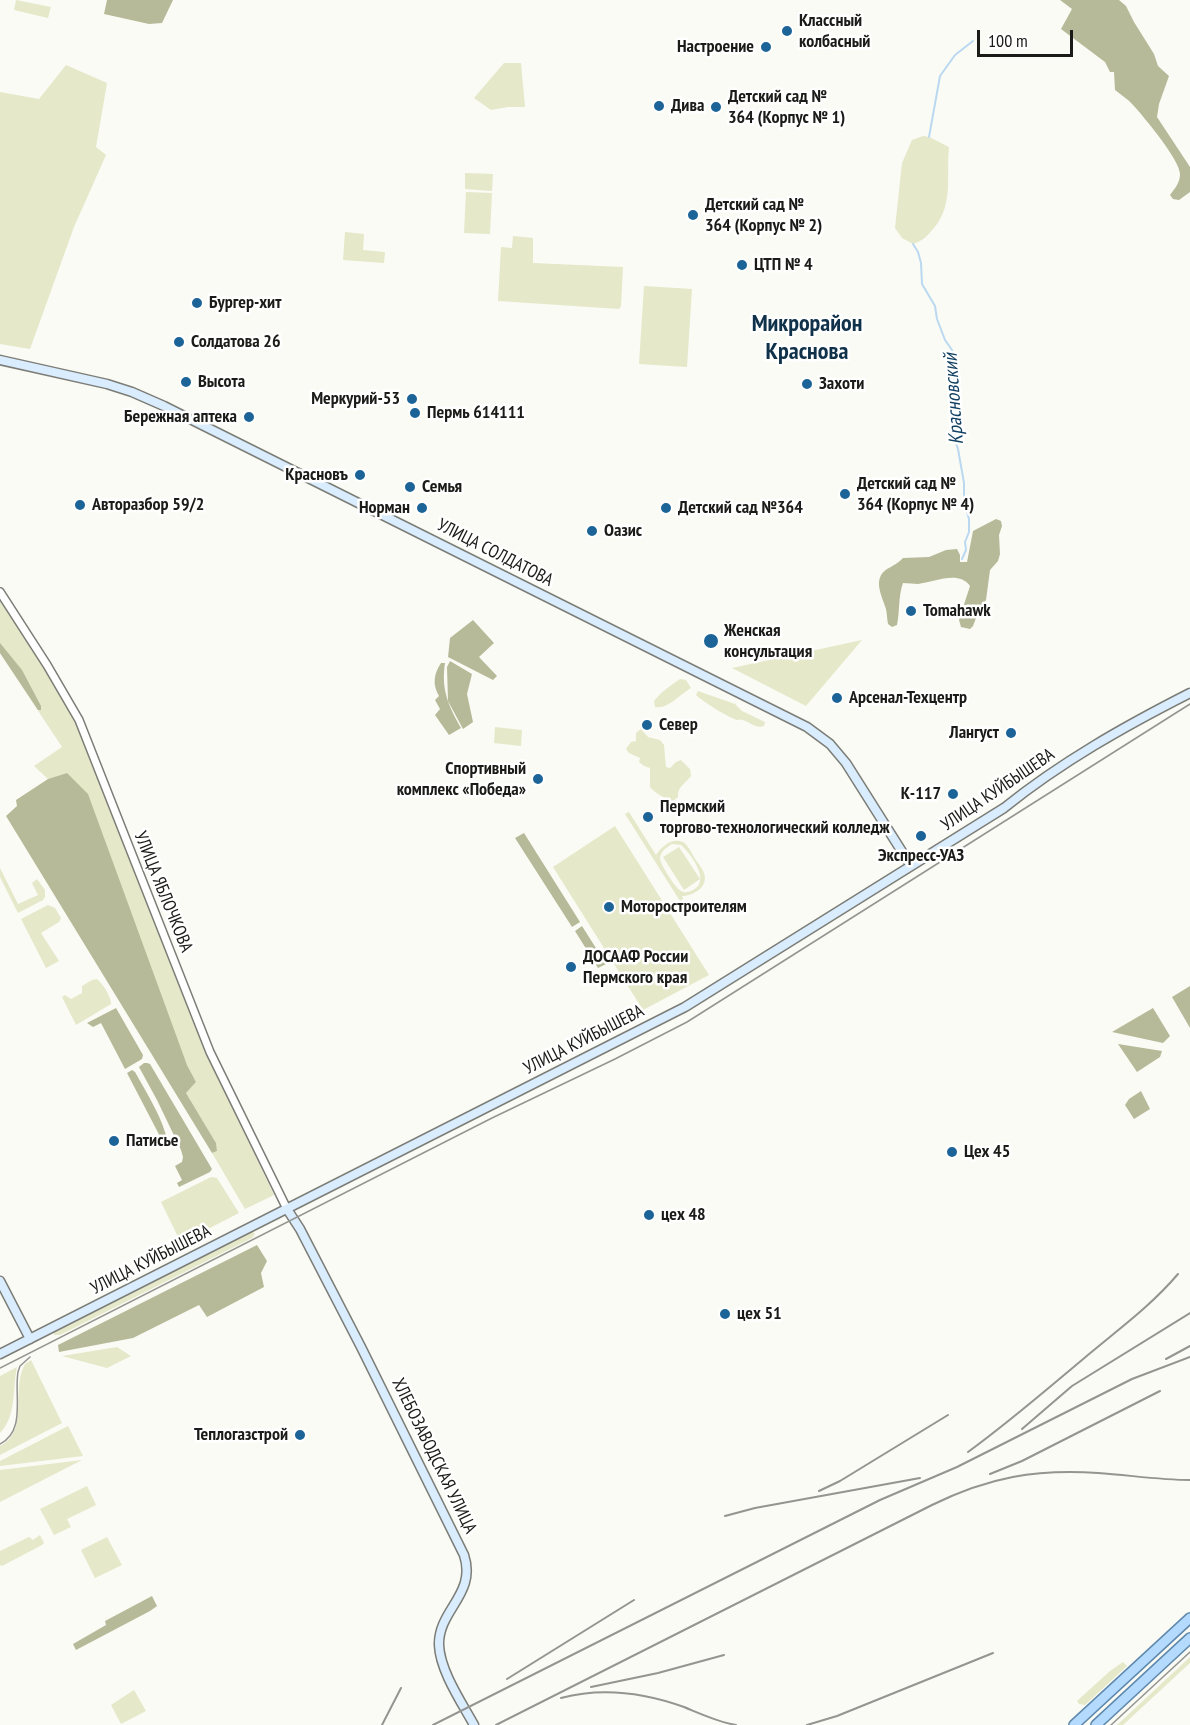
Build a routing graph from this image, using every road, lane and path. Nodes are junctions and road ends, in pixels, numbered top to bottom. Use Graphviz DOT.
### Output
graph roads {
  1 [pos="0,360"];
  2 [pos="0,592"];
  3 [pos="1190,693"];
  4 [pos="911,866"];
  5 [pos="287,1209"];
  6 [pos="0,1281"];
  7 [pos="30,1339"];
  8 [pos="0,1354"];
  9 [pos="1190,1618"];
  10 [pos="1190,1638"];
  11 [pos="474,1725"];
  12 [pos="1074,1725"];
  13 [pos="1096,1725"];
  1 -- 4 [label="main road, УЛИЦА СОЛДАТОВА"];
  2 -- 5 [label="street, УЛИЦА ЯБЛОЧКОВА"];
  3 -- 4 [label="main road, УЛИЦА КУЙБЫШЕВА"];
  4 -- 5 [label="main road, УЛИЦА КУЙБЫШЕВА"];
  5 -- 7 [label="main road, УЛИЦА КУЙБЫШЕВА"];
  5 -- 11 [label="main road, ХЛЕБОЗАВОДСКАЯ УЛИЦА"];
  6 -- 7 [label="main road"];
  7 -- 8 [label="main road, УЛИЦА КУЙБЫШЕВА"];
  9 -- 12 [label="main road"];
  10 -- 13 [label="main road"];
}
